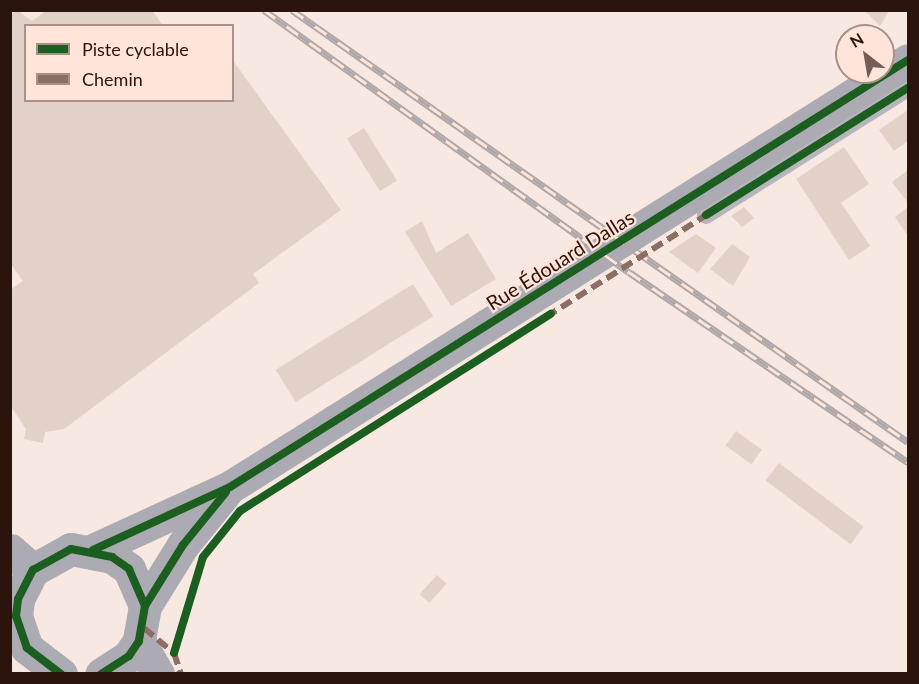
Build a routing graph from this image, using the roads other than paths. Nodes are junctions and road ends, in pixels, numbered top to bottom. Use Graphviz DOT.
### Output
graph roads {
  1 [pos="909,60"];
  2 [pos="909,88"];
  3 [pos="706,215"];
  4 [pos="230,487"];
  5 [pos="93,549"];
  6 [pos="22,560"];
  7 [pos="145,606"];
  8 [pos="13,619"];
  9 [pos="139,641"];
  10 [pos="54,673"];
  11 [pos="101,674"];
  12 [pos="158,674"];
  1 -- 4 [label="street, Rue Édouard Dallas"];
  2 -- 3 [label="lane"];
  4 -- 5 [label="street, Rue Édouard Dallas"];
  4 -- 7 [label="street, Rue Édouard Dallas"];
  5 -- 6 [label="street, Rue Édouard Dallas"];
  5 -- 7 [label="street"];
  6 -- 8 [label="street"];
  7 -- 9 [label="street"];
  8 -- 10 [label="street"];
  9 -- 11 [label="street"];
  9 -- 12 [label="street"];
}
